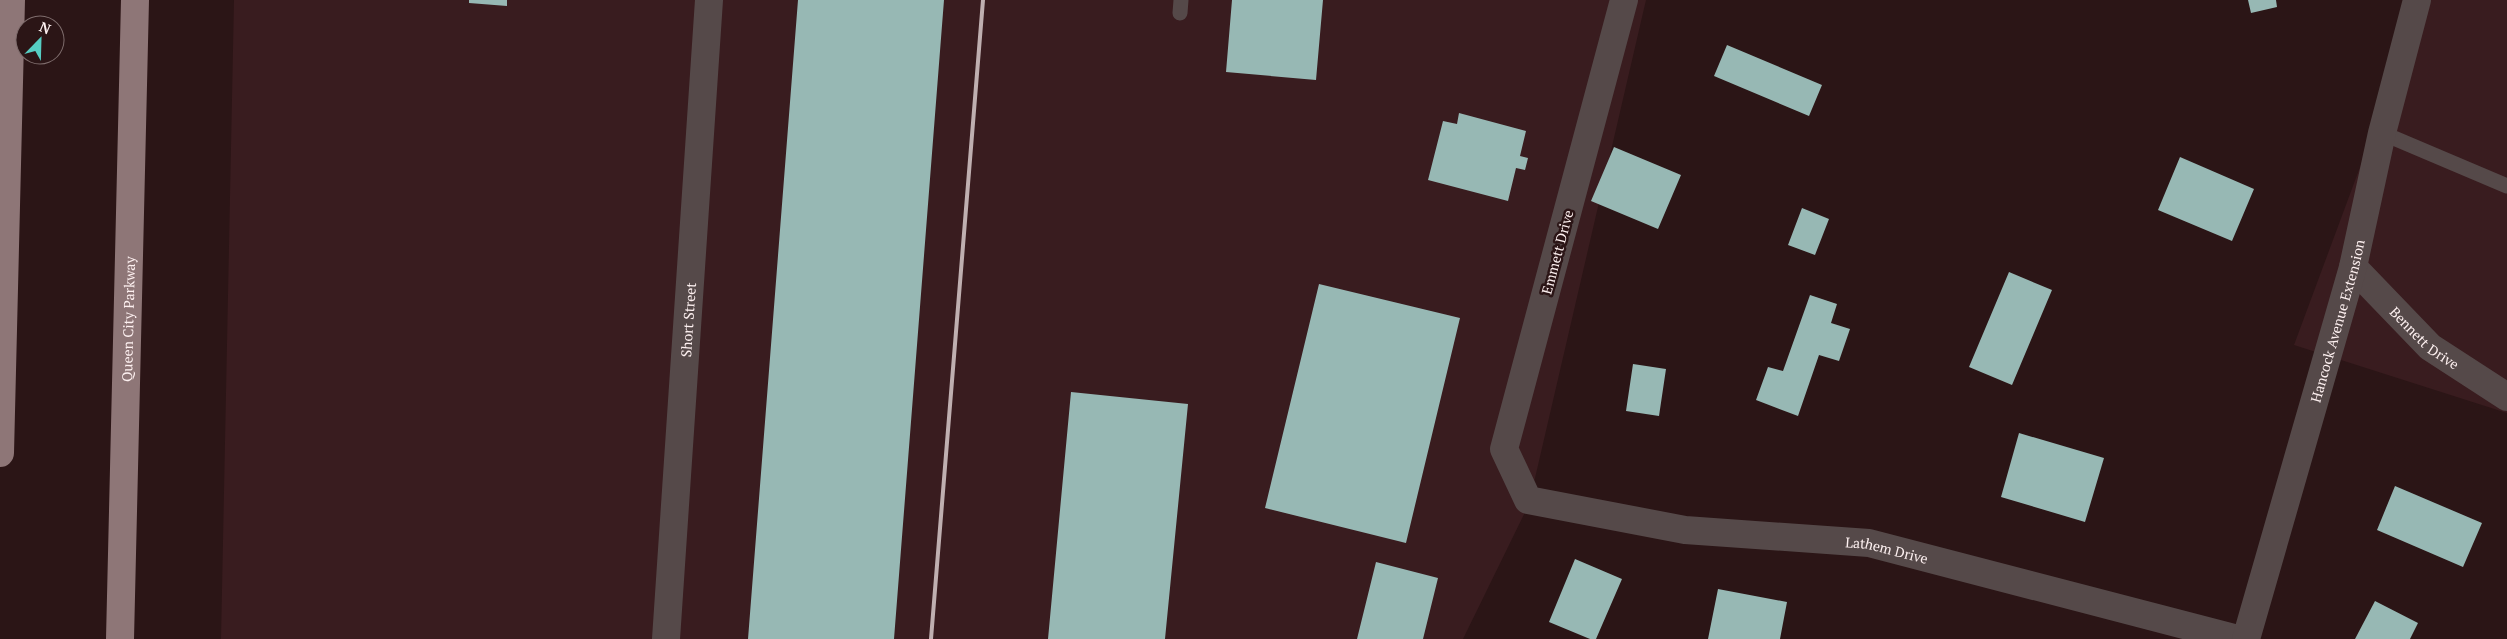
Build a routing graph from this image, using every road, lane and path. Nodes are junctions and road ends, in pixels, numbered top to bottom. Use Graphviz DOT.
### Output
graph roads {
  1 [pos="11,0"];
  2 [pos="134,0"];
  3 [pos="709,0"];
  4 [pos="1624,0"];
  5 [pos="2417,0"];
  6 [pos="2382,133"];
  7 [pos="2507,186"];
  8 [pos="2352,267"];
  9 [pos="2507,397"];
  10 [pos="0,453"];
  11 [pos="1528,500"];
  12 [pos="120,639"];
  13 [pos="666,639"];
  14 [pos="2238,639"];
  15 [pos="2246,639"];
  1 -- 10 [label="main road"];
  2 -- 12 [label="main road, Queen City Parkway"];
  3 -- 13 [label="street, Short Street"];
  4 -- 11 [label="street, Emmett Drive"];
  5 -- 6 [label="street, Hancock Avenue Extension"];
  6 -- 7 [label="lane"];
  6 -- 8 [label="street, Hancock Avenue Extension"];
  8 -- 9 [label="street, Bennett Drive"];
  8 -- 15 [label="street, Hancock Avenue Extension"];
  11 -- 14 [label="street, Lathem Drive"];
}
